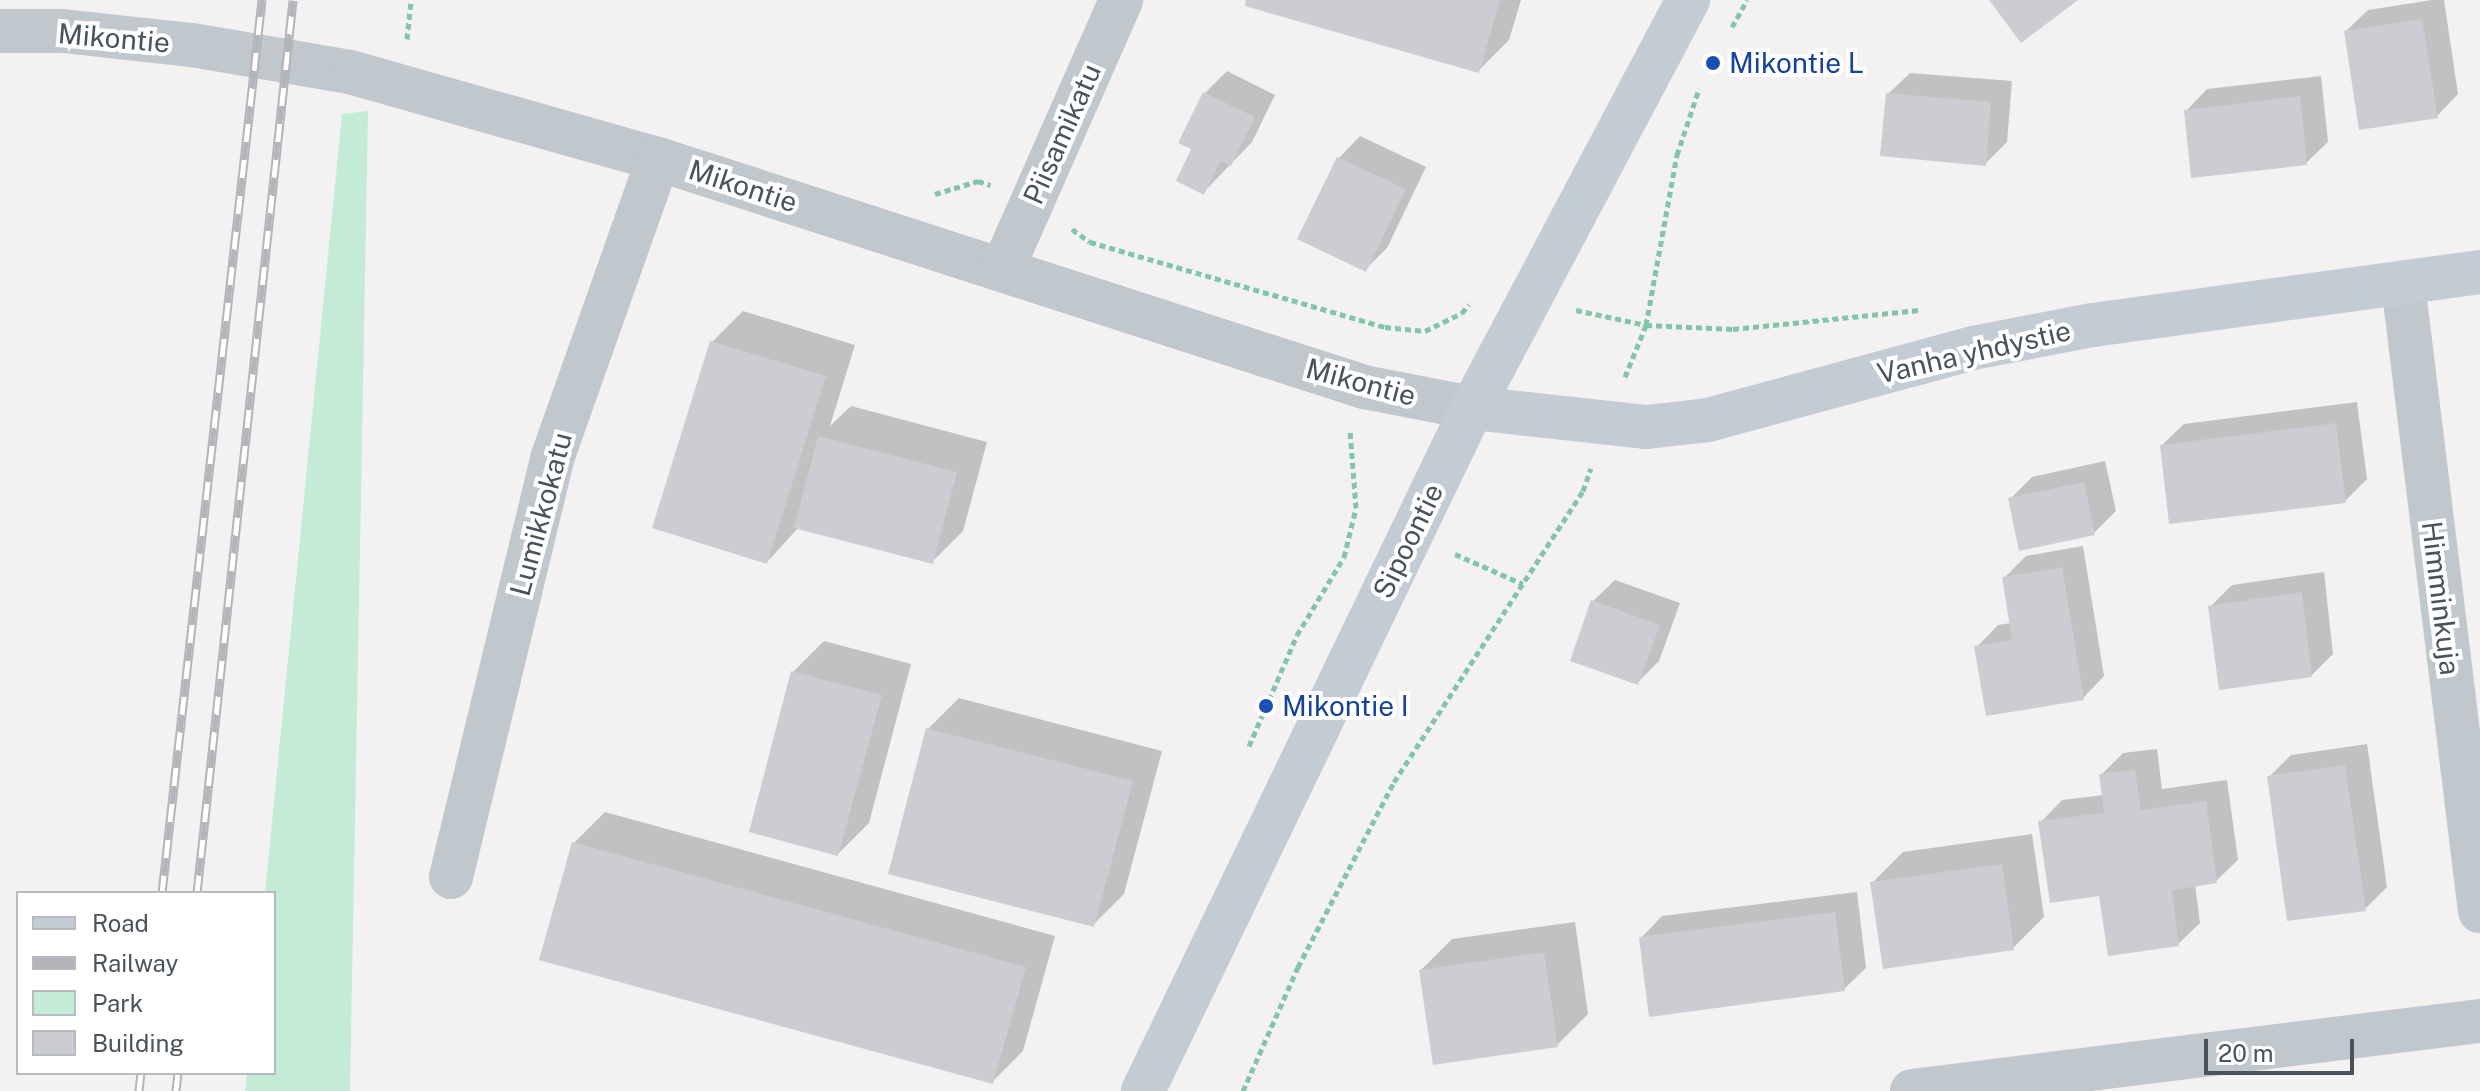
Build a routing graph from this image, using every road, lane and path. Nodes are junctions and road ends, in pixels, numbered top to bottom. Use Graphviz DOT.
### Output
graph roads {
  1 [pos="1121,0"];
  2 [pos="1688,0"];
  3 [pos="1747,0"];
  4 [pos="0,31"];
  5 [pos="1726,38"];
  6 [pos="1705,77"];
  7 [pos="658,159"];
  8 [pos="1003,268"];
  9 [pos="2480,272"];
  10 [pos="2403,284"];
  11 [pos="1529,300"];
  12 [pos="1920,310"];
  13 [pos="1646,325"];
  14 [pos="1385,327"];
  15 [pos="1472,408"];
  16 [pos="1607,423"];
  17 [pos="1356,508"];
  18 [pos="1249,746"];
  19 [pos="451,877"];
  20 [pos="2480,911"];
  21 [pos="2480,1021"];
  22 [pos="1143,1091"];
  23 [pos="1243,1091"];
  24 [pos="1912,1091"];
  1 -- 8 [label="street, Piisamikatu"];
  2 -- 11 [label="street, Sipoontie"];
  3 -- 5 [label="path"];
  4 -- 7 [label="street, Mikontie"];
  6 -- 13 [label="path"];
  7 -- 8 [label="street, Mikontie"];
  7 -- 19 [label="street, Lumikkokatu"];
  8 -- 15 [label="street, Mikontie"];
  9 -- 10 [label="street, Vanha yhdystie"];
  10 -- 16 [label="street, Vanha yhdystie"];
  10 -- 20 [label="street, Himminkuja"];
  11 -- 13 [label="path"];
  11 -- 14 [label="path"];
  11 -- 15 [label="street, Sipoontie"];
  12 -- 13 [label="path"];
  13 -- 16 [label="path"];
  15 -- 16 [label="street, Vanha yhdystie"];
  15 -- 22 [label="street, Sipoontie"];
  16 -- 23 [label="path"];
  17 -- 18 [label="path"];
  21 -- 24 [label="street"];
}
